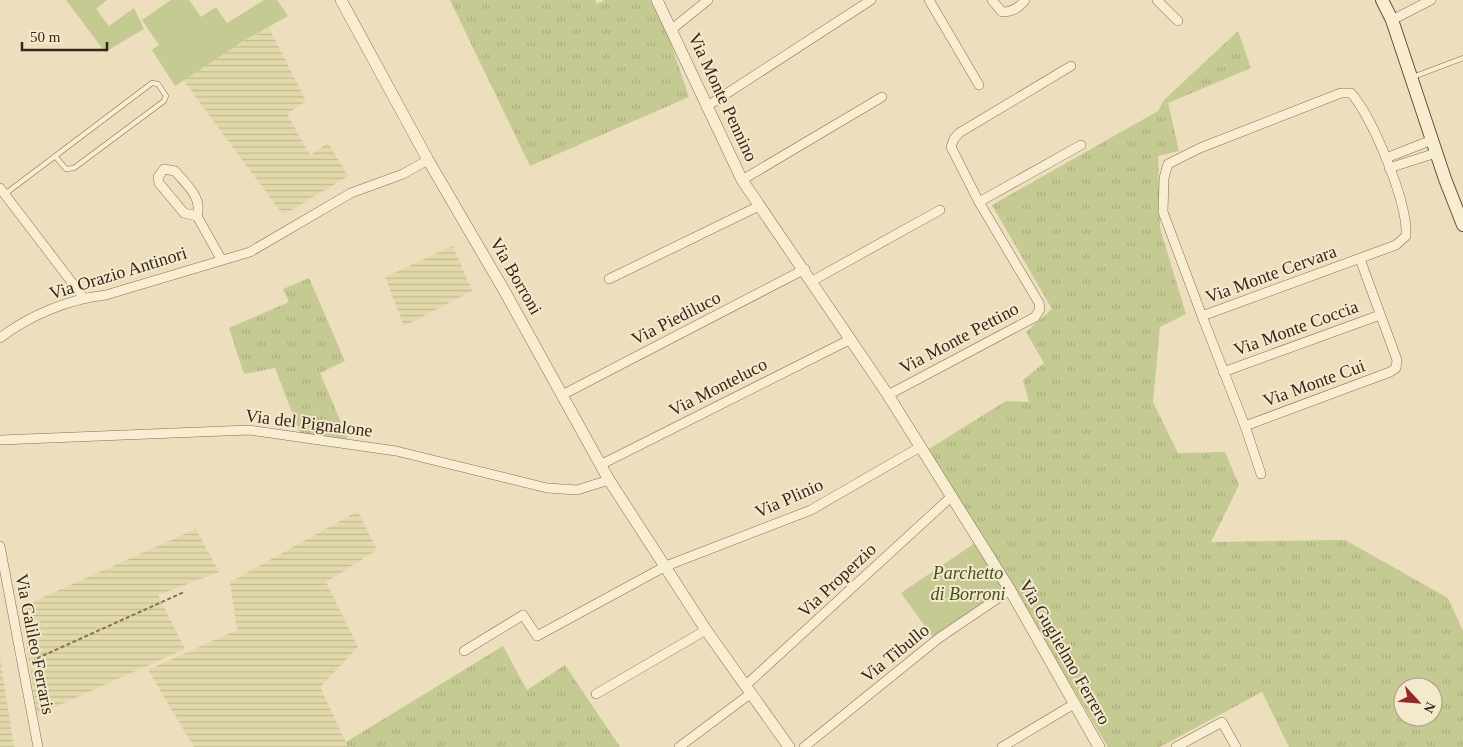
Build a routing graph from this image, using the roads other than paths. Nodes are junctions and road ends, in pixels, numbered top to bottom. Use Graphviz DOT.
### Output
graph roads {
  1 [pos="341,0"];
  2 [pos="657,0"];
  3 [pos="708,0"];
  4 [pos="870,0"];
  5 [pos="929,0"];
  6 [pos="992,0"];
  7 [pos="1026,0"];
  8 [pos="1157,0"];
  9 [pos="1382,0"];
  10 [pos="1431,0"];
  11 [pos="1392,20"];
  12 [pos="1178,21"];
  13 [pos="672,29"];
  14 [pos="1463,58"];
  15 [pos="1071,66"];
  16 [pos="1411,77"];
  17 [pos="979,85"];
  18 [pos="882,97"];
  19 [pos="706,107"];
  20 [pos="1432,140"];
  21 [pos="1081,145"];
  22 [pos="1436,153"];
  23 [pos="55,156"];
  24 [pos="1386,158"];
  25 [pos="428,160"];
  26 [pos="1389,168"];
  27 [pos="742,180"];
  28 [pos="2,191"];
  29 [pos="979,202"];
  30 [pos="759,206"];
  31 [pos="940,210"];
  32 [pos="197,216"];
  33 [pos="1463,225"];
  34 [pos="221,259"];
  35 [pos="1360,259"];
  36 [pos="805,269"];
  37 [pos="610,279"];
  38 [pos="812,281"];
  39 [pos="83,297"];
  40 [pos="1380,315"];
  41 [pos="1202,316"];
  42 [pos="0,338"];
  43 [pos="851,339"];
  44 [pos="1223,372"];
  45 [pos="888,394"];
  46 [pos="562,395"];
  47 [pos="1244,426"];
  48 [pos="0,440"];
  49 [pos="920,447"];
  50 [pos="600,465"];
  51 [pos="1261,474"];
  52 [pos="608,480"];
  53 [pos="951,497"];
  54 [pos="0,546"];
  55 [pos="666,566"];
  56 [pos="1010,590"];
  57 [pos="706,630"];
  58 [pos="464,651"];
  59 [pos="747,690"];
  60 [pos="596,694"];
  61 [pos="1074,704"];
  62 [pos="38,747"];
  63 [pos="679,747"];
  64 [pos="790,747"];
  65 [pos="804,747"];
  66 [pos="1002,747"];
  67 [pos="1100,747"];
  68 [pos="1176,747"];
  69 [pos="1236,747"];
  1 -- 25 [label="street, Via Borroni"];
  2 -- 13 [label="street, Via Monte Pennino"];
  3 -- 13 [label="street"];
  4 -- 19 [label="street"];
  5 -- 17 [label="street"];
  6 -- 7 [label="street"];
  8 -- 12 [label="street"];
  9 -- 11 [label="main road"];
  10 -- 11 [label="street"];
  11 -- 16 [label="main road"];
  13 -- 19 [label="street, Via Monte Pennino"];
  14 -- 16 [label="lane"];
  15 -- 29 [label="street, Via Monte Pettino"];
  16 -- 20 [label="main road"];
  18 -- 27 [label="street"];
  19 -- 27 [label="street, Via Monte Pennino"];
  20 -- 22 [label="main road"];
  20 -- 24 [label="street"];
  21 -- 29 [label="street"];
  22 -- 26 [label="street"];
  22 -- 33 [label="main road"];
  23 -- 23 [label="lane"];
  23 -- 28 [label="lane"];
  24 -- 26 [label="street, Via Monte Cervara"];
  24 -- 41 [label="street, Via Monte Cervara"];
  25 -- 34 [label="street, Via Orazio Antinori"];
  25 -- 46 [label="street, Via Borroni"];
  26 -- 35 [label="street, Via Monte Cervara"];
  27 -- 30 [label="street, Via Monte Pennino"];
  28 -- 39 [label="street"];
  29 -- 45 [label="street, Via Monte Pettino"];
  30 -- 36 [label="street, Via Monte Pennino"];
  30 -- 37 [label="street"];
  31 -- 38 [label="street"];
  32 -- 32 [label="street, Via Orazio Antinori"];
  32 -- 34 [label="street, Via Orazio Antinori"];
  34 -- 39 [label="street, Via Orazio Antinori"];
  35 -- 40 [label="street, Via Monte Cui"];
  35 -- 41 [label="street, Via Monte Cervara"];
  36 -- 38 [label="street, Via Monte Pennino"];
  36 -- 46 [label="street, Via Piediluco"];
  38 -- 43 [label="street, Via Monte Pennino"];
  39 -- 42 [label="street, Via Orazio Antinori"];
  40 -- 44 [label="street, Via Monte Coccia"];
  40 -- 47 [label="street, Via Monte Cui"];
  41 -- 44 [label="street"];
  43 -- 45 [label="street, Via Monte Pennino"];
  43 -- 50 [label="street, Via Monteluco"];
  44 -- 47 [label="street"];
  45 -- 49 [label="street, Via Monte Pennino"];
  46 -- 50 [label="street, Via Borroni"];
  47 -- 51 [label="street"];
  48 -- 52 [label="street, Via del Pignalone"];
  49 -- 53 [label="street, Via Guglielmo Ferrero"];
  49 -- 55 [label="street, Via Plinio"];
  50 -- 52 [label="street, Via Borroni"];
  52 -- 55 [label="street, Via Borroni"];
  53 -- 56 [label="street, Via Guglielmo Ferrero"];
  53 -- 59 [label="street, Via Properzio"];
  54 -- 62 [label="street, Via Galileo Ferraris"];
  55 -- 57 [label="street, Via Borroni"];
  55 -- 58 [label="street, Via Plinio"];
  56 -- 61 [label="street, Via Guglielmo Ferrero"];
  56 -- 65 [label="street, Via Tibullo"];
  57 -- 59 [label="street, Via Borroni"];
  57 -- 60 [label="street"];
  59 -- 63 [label="street, Via Properzio"];
  59 -- 64 [label="street, Via Borroni"];
  61 -- 66 [label="street"];
  61 -- 67 [label="street, Via Guglielmo Ferrero"];
  68 -- 69 [label="street"];
}
